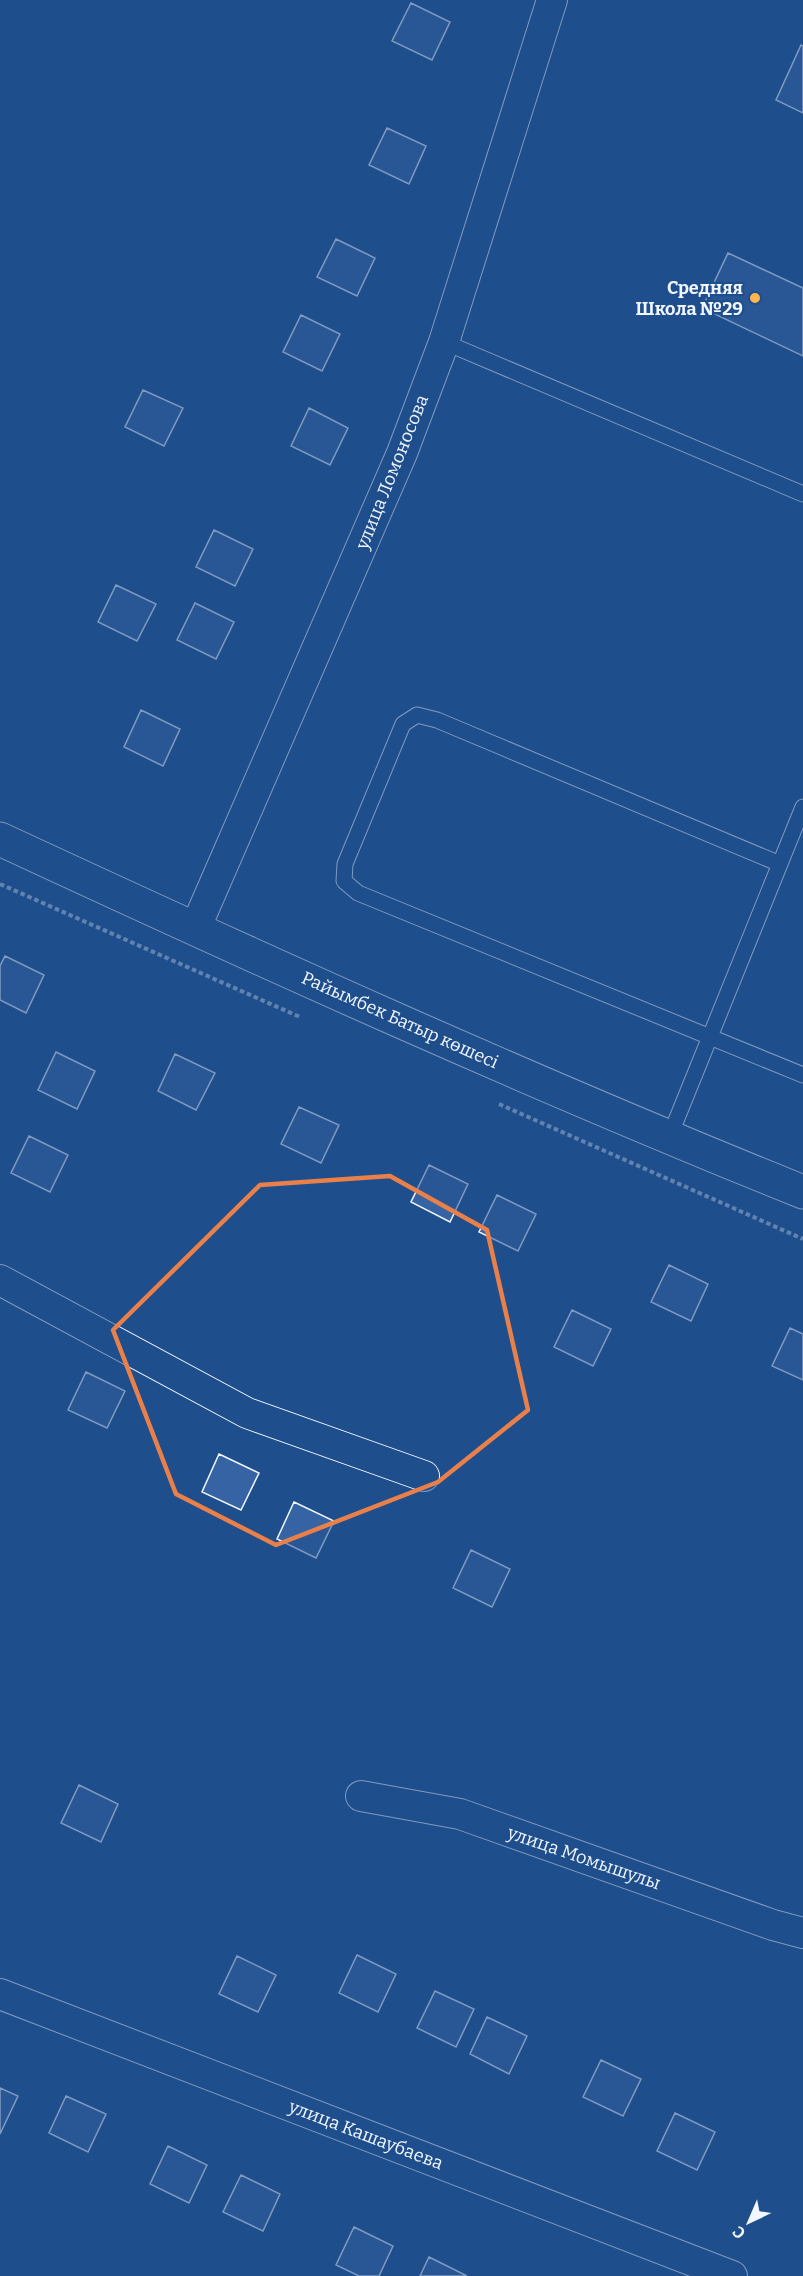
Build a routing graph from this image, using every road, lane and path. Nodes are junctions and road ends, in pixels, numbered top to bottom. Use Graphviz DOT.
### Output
graph roads {
  1 [pos="552,0"];
  2 [pos="444,342"];
  3 [pos="803,494"];
  4 [pos="803,807"];
  5 [pos="0,839"];
  6 [pos="780,864"];
  7 [pos="195,929"];
  8 [pos="711,1036"];
  9 [pos="803,1075"];
  10 [pos="669,1138"];
  11 [pos="803,1192"];
  12 [pos="0,1280"];
  13 [pos="424,1476"];
  14 [pos="361,1796"];
  15 [pos="803,1933"];
  16 [pos="0,1994"];
  17 [pos="732,2276"];
  1 -- 2 [label="street, улица Ломоносова"];
  2 -- 3 [label="lane"];
  2 -- 7 [label="street, улица Ломоносова"];
  4 -- 6 [label="lane"];
  5 -- 7 [label="main road, Райымбек Батыр көшесі"];
  6 -- 8 [label="lane"];
  6 -- 8 [label="lane"];
  7 -- 10 [label="main road, Райымбек Батыр көшесі"];
  8 -- 9 [label="lane"];
  8 -- 10 [label="lane"];
  10 -- 11 [label="main road, Райымбек Батыр көшесі"];
  12 -- 13 [label="street"];
  14 -- 15 [label="street, улица Момышулы"];
  16 -- 17 [label="street, улица Кашаубаева"];
}
